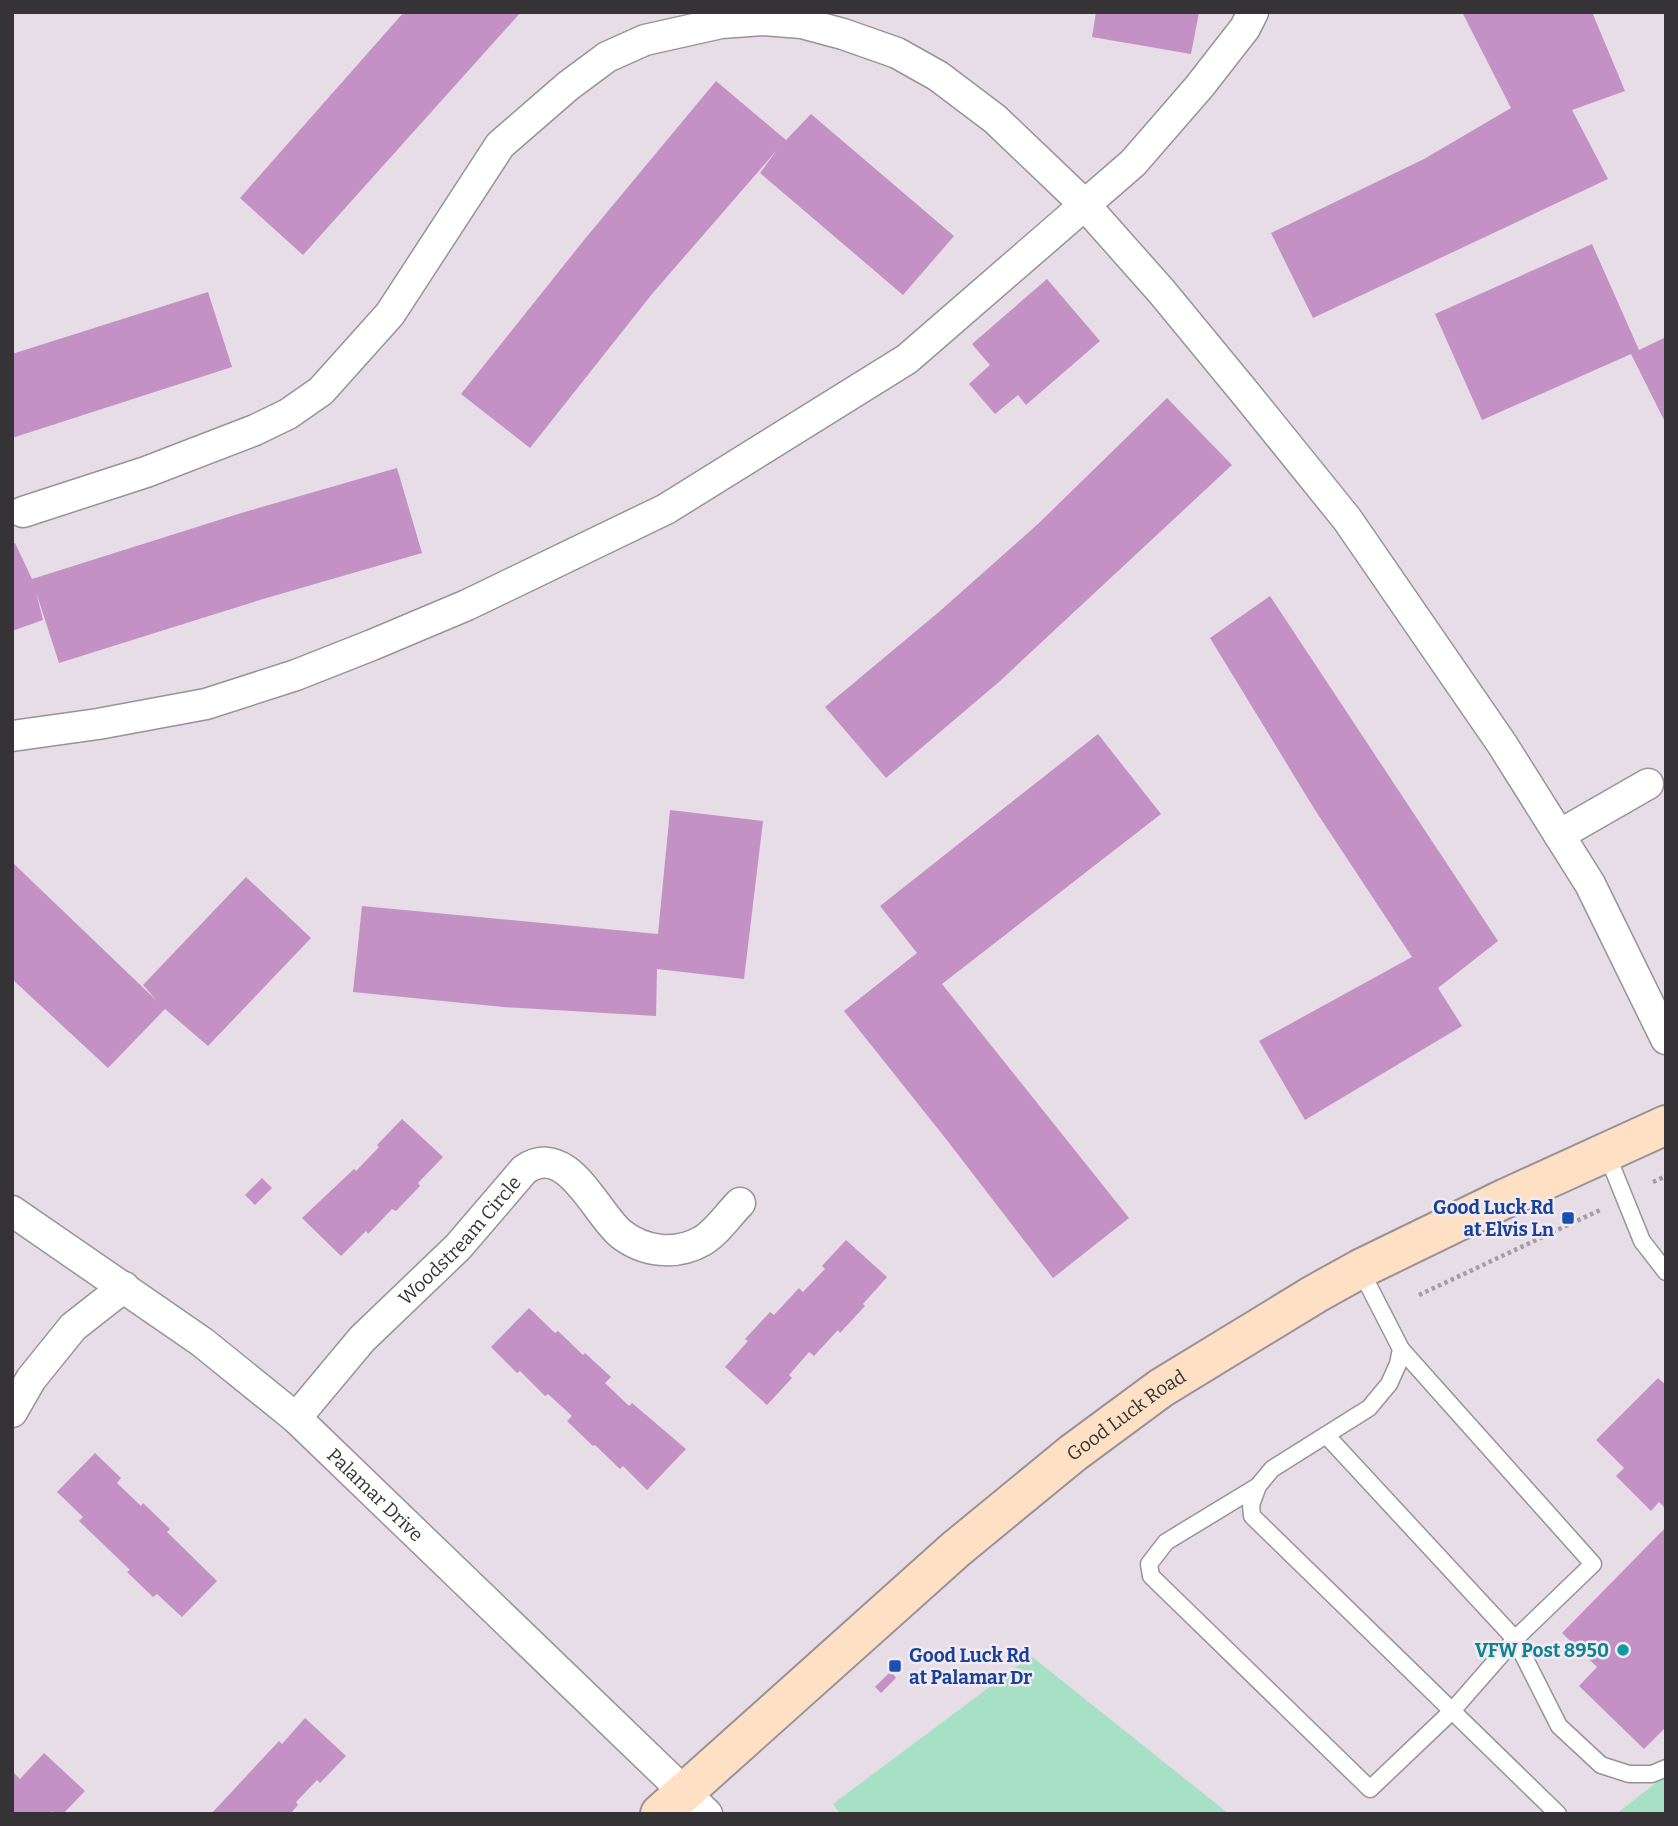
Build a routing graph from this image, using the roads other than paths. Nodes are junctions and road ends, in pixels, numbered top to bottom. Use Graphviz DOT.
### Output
graph roads {
  1 [pos="1253,12"];
  2 [pos="1084,204"];
  3 [pos="23,512"];
  4 [pos="12,736"];
  5 [pos="1648,784"];
  6 [pos="1559,835"];
  7 [pos="1666,1039"];
  8 [pos="1666,1125"];
  9 [pos="1606,1152"];
  10 [pos="740,1203"];
  11 [pos="12,1211"];
  12 [pos="1360,1269"];
  13 [pos="1666,1272"];
  14 [pos="124,1287"];
  15 [pos="1401,1349"];
  16 [pos="12,1412"];
  17 [pos="296,1418"];
  18 [pos="1326,1435"];
  19 [pos="1258,1486"];
  20 [pos="1515,1639"];
  21 [pos="1452,1711"];
  22 [pos="1666,1768"];
  23 [pos="684,1807"];
  24 [pos="1558,1814"];
  1 -- 2 [label="street"];
  2 -- 3 [label="street"];
  2 -- 4 [label="street"];
  2 -- 6 [label="street"];
  5 -- 6 [label="street"];
  6 -- 7 [label="street"];
  8 -- 9 [label="main road, Good Luck Road"];
  9 -- 12 [label="main road, Good Luck Road"];
  9 -- 13 [label="lane"];
  10 -- 17 [label="street, Woodstream Circle"];
  11 -- 14 [label="street, Palamar Drive"];
  12 -- 15 [label="lane"];
  12 -- 23 [label="main road, Good Luck Road"];
  14 -- 16 [label="street"];
  14 -- 17 [label="street, Palamar Drive"];
  15 -- 18 [label="lane"];
  15 -- 20 [label="lane"];
  17 -- 23 [label="street, Palamar Drive"];
  18 -- 19 [label="lane"];
  18 -- 20 [label="lane"];
  19 -- 21 [label="lane"];
  19 -- 21 [label="lane"];
  20 -- 21 [label="lane"];
  20 -- 22 [label="lane"];
  21 -- 24 [label="lane"];
}
